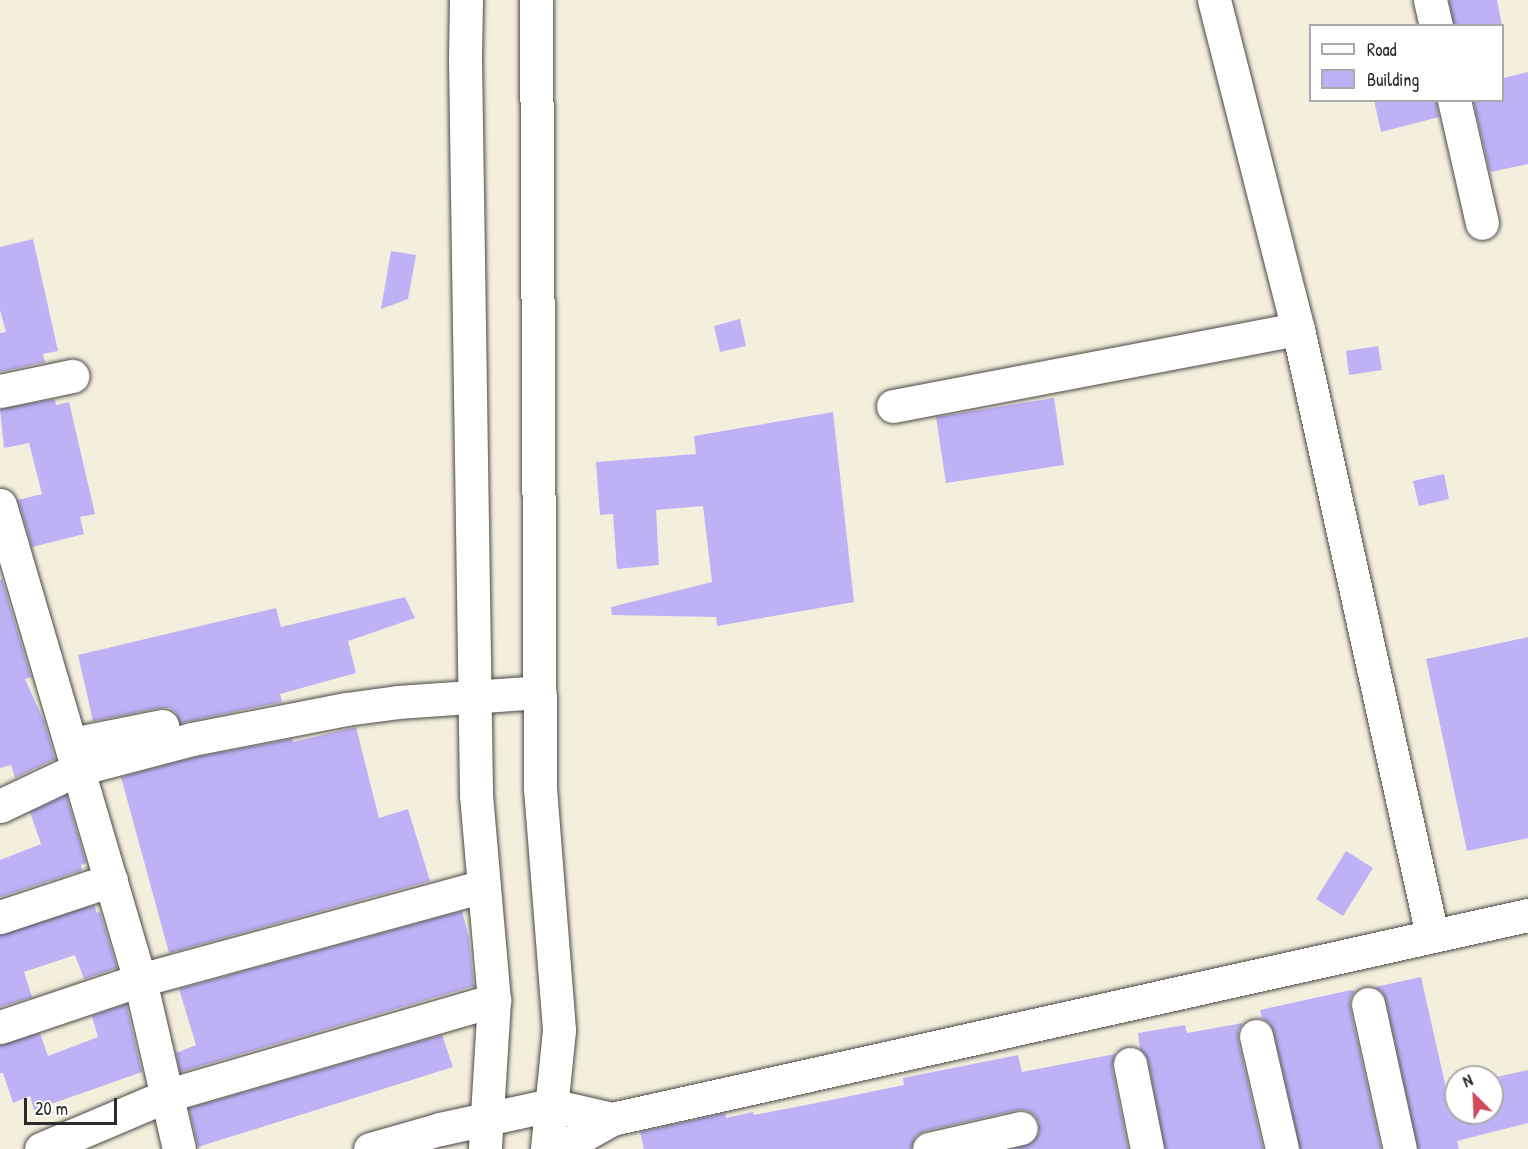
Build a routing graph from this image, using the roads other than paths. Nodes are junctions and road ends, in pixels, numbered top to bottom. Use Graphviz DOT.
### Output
graph roads {
  1 [pos="466,0"];
  2 [pos="536,0"];
  3 [pos="1214,0"];
  4 [pos="1430,0"];
  5 [pos="1436,24"];
  6 [pos="1454,102"];
  7 [pos="1482,223"];
  8 [pos="1298,329"];
  9 [pos="72,376"];
  10 [pos="0,391"];
  11 [pos="893,406"];
  12 [pos="0,505"];
  13 [pos="13,594"];
  14 [pos="376,682"];
  15 [pos="540,692"];
  16 [pos="474,697"];
  17 [pos="75,757"];
  18 [pos="0,806"];
  19 [pos="111,880"];
  20 [pos="483,886"];
  21 [pos="1528,915"];
  22 [pos="0,917"];
  23 [pos="1432,935"];
  24 [pos="140,980"];
  25 [pos="494,1000"];
  26 [pos="1368,1004"];
  27 [pos="0,1027"];
  28 [pos="1256,1036"];
  29 [pos="1130,1064"];
  30 [pos="168,1095"];
  31 [pos="551,1105"];
  32 [pos="489,1117"];
  33 [pos="612,1119"];
  34 [pos="1021,1128"];
  35 [pos="41,1149"];
  36 [pos="179,1149"];
  37 [pos="370,1149"];
  38 [pos="485,1149"];
  39 [pos="547,1149"];
  40 [pos="559,1149"];
  41 [pos="929,1149"];
  42 [pos="1147,1149"];
  43 [pos="1282,1149"];
  44 [pos="1400,1149"];
  1 -- 16 [label="street"];
  2 -- 15 [label="street"];
  3 -- 8 [label="street"];
  4 -- 5 [label="street"];
  6 -- 7 [label="street"];
  8 -- 11 [label="street"];
  8 -- 23 [label="street"];
  9 -- 10 [label="street"];
  12 -- 13 [label="street"];
  13 -- 17 [label="street"];
  14 -- 17 [label="street"];
  15 -- 16 [label="street"];
  15 -- 31 [label="street"];
  16 -- 17 [label="street"];
  16 -- 20 [label="street"];
  17 -- 18 [label="street"];
  17 -- 19 [label="street"];
  19 -- 22 [label="street"];
  19 -- 24 [label="street"];
  20 -- 24 [label="street"];
  20 -- 25 [label="street"];
  21 -- 23 [label="street"];
  23 -- 33 [label="street"];
  24 -- 27 [label="street"];
  24 -- 30 [label="street"];
  25 -- 30 [label="street"];
  25 -- 32 [label="street"];
  26 -- 44 [label="street"];
  28 -- 43 [label="street"];
  29 -- 42 [label="street"];
  30 -- 35 [label="street"];
  30 -- 36 [label="street"];
  31 -- 32 [label="street"];
  31 -- 33 [label="street"];
  31 -- 39 [label="street"];
  32 -- 37 [label="street"];
  32 -- 38 [label="street"];
  33 -- 40 [label="street"];
  34 -- 41 [label="street"];
}
